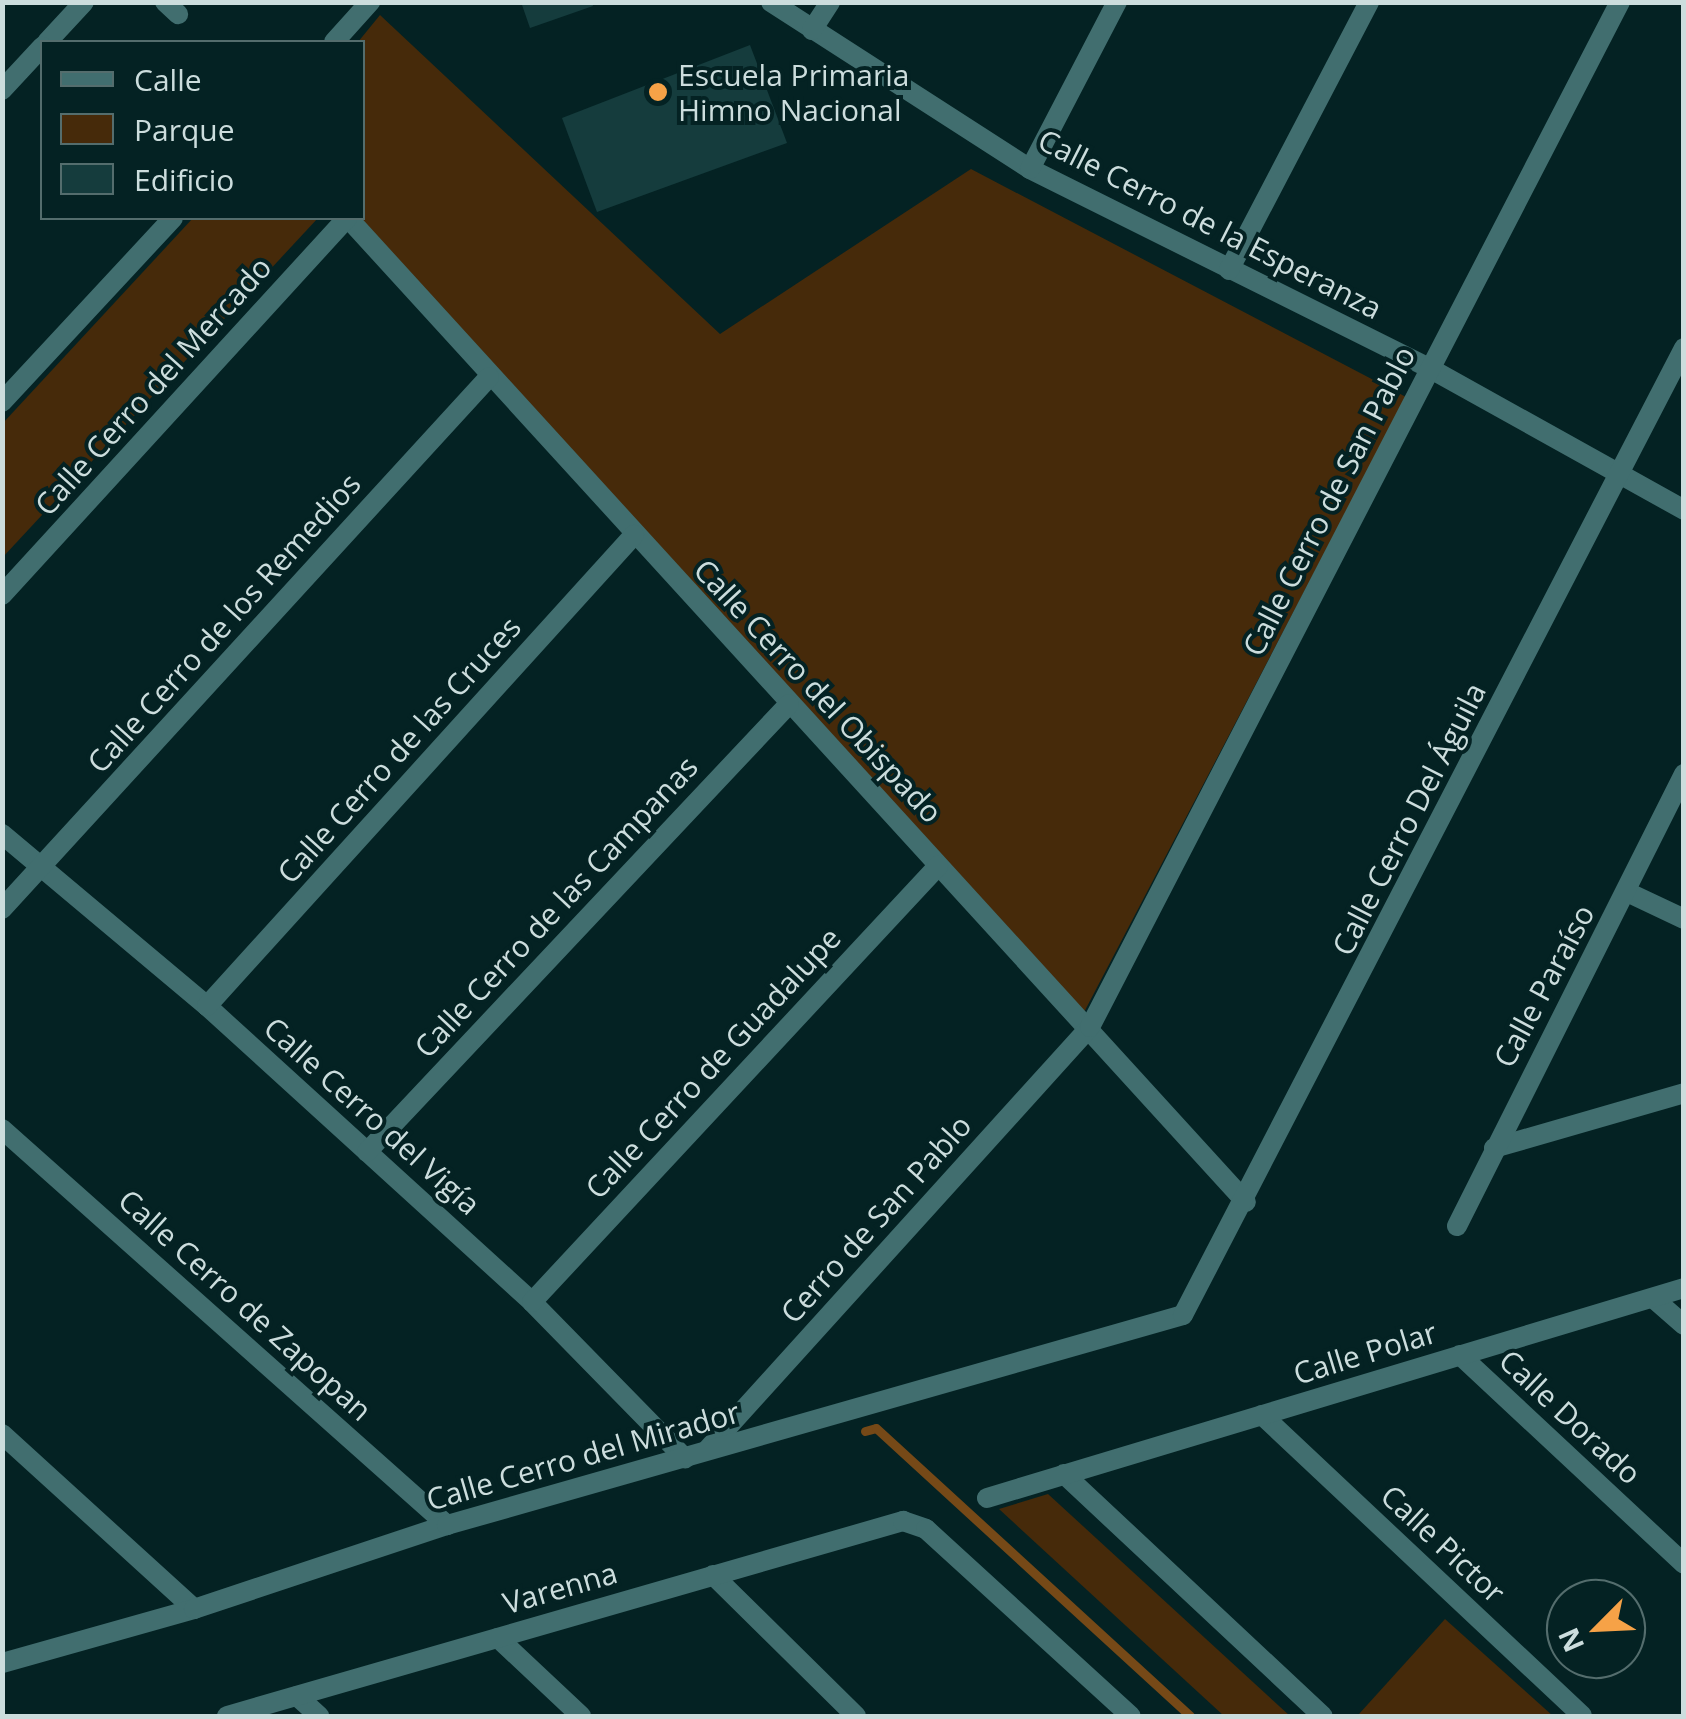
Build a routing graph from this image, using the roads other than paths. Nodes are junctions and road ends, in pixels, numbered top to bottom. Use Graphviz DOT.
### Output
graph roads {
  1 [pos="84,2"];
  2 [pos="370,2"];
  3 [pos="772,2"];
  4 [pos="830,2"];
  5 [pos="1117,2"];
  6 [pos="1369,2"];
  7 [pos="1620,2"];
  8 [pos="812,30"];
  9 [pos="50,40"];
  10 [pos="336,40"];
  11 [pos="40,50"];
  12 [pos="2,90"];
  13 [pos="1030,169"];
  14 [pos="171,220"];
  15 [pos="346,220"];
  16 [pos="350,220"];
  17 [pos="1229,270"];
  18 [pos="1684,348"];
  19 [pos="1431,369"];
  20 [pos="488,376"];
  21 [pos="2,402"];
  22 [pos="1617,477"];
  23 [pos="1684,510"];
  24 [pos="634,535"];
  25 [pos="2,595"];
  26 [pos="789,704"];
  27 [pos="1684,774"];
  28 [pos="2,834"];
  29 [pos="938,866"];
  30 [pos="41,869"];
  31 [pos="1627,892"];
  32 [pos="2,908"];
  33 [pos="1684,919"];
  34 [pos="207,1006"];
  35 [pos="1090,1027"];
  36 [pos="1684,1094"];
  37 [pos="2,1129"];
  38 [pos="1494,1148"];
  39 [pos="367,1152"];
  40 [pos="1246,1202"];
  41 [pos="1457,1226"];
  42 [pos="1684,1288"];
  43 [pos="1653,1298"];
  44 [pos="532,1302"];
  45 [pos="1183,1316"];
  46 [pos="1684,1325"];
  47 [pos="1460,1355"];
  48 [pos="1262,1415"];
  49 [pos="2,1434"];
  50 [pos="696,1454"];
  51 [pos="1064,1474"];
  52 [pos="986,1498"];
  53 [pos="447,1525"];
  54 [pos="1684,1564"];
  55 [pos="713,1575"];
  56 [pos="194,1609"];
  57 [pos="498,1638"];
  58 [pos="2,1662"];
  59 [pos="298,1696"];
  60 [pos="227,1716"];
  61 [pos="319,1716"];
  62 [pos="581,1716"];
  63 [pos="856,1716"];
  64 [pos="1131,1716"];
  65 [pos="1323,1716"];
  66 [pos="1582,1716"];
  1 -- 9 [label="street"];
  2 -- 10 [label="street"];
  3 -- 8 [label="street, Calle Cerro de la Esperanza"];
  4 -- 8 [label="street"];
  5 -- 13 [label="street"];
  6 -- 17 [label="street"];
  7 -- 19 [label="street, Calle Cerro de San Pablo"];
  8 -- 13 [label="street, Calle Cerro de la Esperanza"];
  11 -- 12 [label="street"];
  13 -- 17 [label="street, Calle Cerro de la Esperanza"];
  14 -- 21 [label="street"];
  15 -- 25 [label="street, Calle Cerro del Mercado"];
  16 -- 20 [label="street, Calle Cerro del Obispado"];
  17 -- 19 [label="street, Calle Cerro de la Esperanza"];
  18 -- 22 [label="street, Calle Cerro Del Águila"];
  19 -- 22 [label="street, Calle Cerro de la Esperanza"];
  19 -- 35 [label="street, Calle Cerro de San Pablo"];
  20 -- 24 [label="street, Calle Cerro del Obispado"];
  20 -- 30 [label="street, Calle Cerro de los Remedios"];
  22 -- 23 [label="street, Calle Cerro de la Esperanza"];
  22 -- 40 [label="street, Calle Cerro Del Águila"];
  24 -- 26 [label="street, Calle Cerro del Obispado"];
  24 -- 34 [label="street, Calle Cerro de las Cruces"];
  26 -- 29 [label="street, Calle Cerro del Obispado"];
  26 -- 39 [label="street, Calle Cerro de las Campanas"];
  27 -- 31 [label="street, Calle Paraíso"];
  28 -- 30 [label="street, Calle Cerro del Vigía"];
  29 -- 35 [label="street, Calle Cerro del Obispado"];
  29 -- 44 [label="street, Calle Cerro de Guadalupe"];
  30 -- 32 [label="street, Calle Cerro de los Remedios"];
  30 -- 34 [label="street, Calle Cerro del Vigía"];
  31 -- 33 [label="street"];
  31 -- 38 [label="street, Calle Paraíso"];
  34 -- 39 [label="street, Calle Cerro del Vigía"];
  35 -- 40 [label="street, Calle Cerro del Obispado"];
  35 -- 50 [label="street, Cerro de San Pablo"];
  36 -- 38 [label="street"];
  37 -- 53 [label="street, Calle Cerro de Zapopan"];
  38 -- 41 [label="street, Calle Paraíso"];
  39 -- 44 [label="street, Calle Cerro del Vigía"];
  40 -- 45 [label="street, Calle Cerro Del Águila"];
  42 -- 43 [label="street, Calle Polar"];
  43 -- 46 [label="street"];
  43 -- 47 [label="street, Calle Polar"];
  44 -- 50 [label="street, Calle Cerro del Vigía"];
  45 -- 50 [label="street, Calle Cerro del Mirador"];
  47 -- 48 [label="street, Calle Polar"];
  47 -- 54 [label="street, Calle Dorado"];
  48 -- 51 [label="street, Calle Polar"];
  48 -- 66 [label="street, Calle Pictor"];
  49 -- 56 [label="street"];
  50 -- 53 [label="street, Calle Cerro del Mirador"];
  51 -- 52 [label="street, Calle Polar"];
  51 -- 65 [label="street"];
  53 -- 56 [label="street, Calle Cerro del Mirador"];
  55 -- 57 [label="street, Varenna"];
  55 -- 63 [label="street"];
  55 -- 64 [label="street, Varenna"];
  56 -- 58 [label="street, Calle Cerro del Mirador"];
  57 -- 59 [label="street, Varenna"];
  57 -- 62 [label="street"];
  59 -- 60 [label="street, Varenna"];
  59 -- 61 [label="street"];
}
